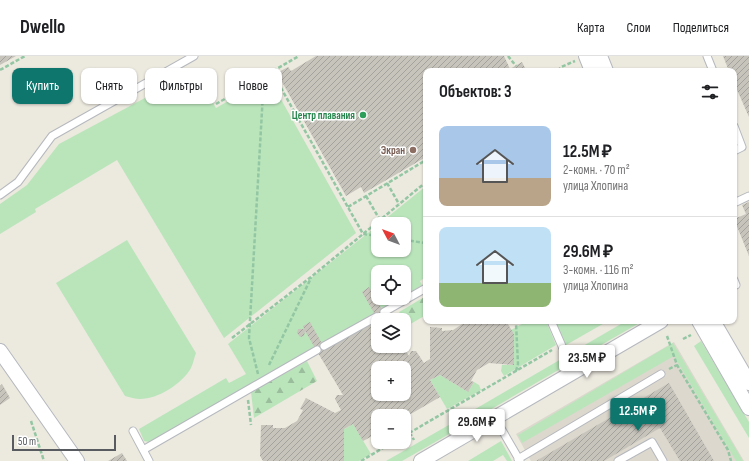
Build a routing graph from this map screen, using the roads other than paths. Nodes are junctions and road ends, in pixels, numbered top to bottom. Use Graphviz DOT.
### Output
graph roads {
  1 [pos="194,56"];
  2 [pos="600,56"];
  3 [pos="707,56"];
  4 [pos="582,58"];
  5 [pos="590,68"];
  6 [pos="605,68"];
  7 [pos="712,68"];
  8 [pos="737,134"];
  9 [pos="737,149"];
  10 [pos="0,195"];
  11 [pos="749,196"];
  12 [pos="737,202"];
  13 [pos="423,290"];
  14 [pos="384,312"];
  15 [pos="371,319"];
  16 [pos="553,324"];
  17 [pos="656,324"];
  18 [pos="715,324"];
  19 [pos="697,326"];
  20 [pos="324,346"];
  21 [pos="317,350"];
  22 [pos="0,351"];
  23 [pos="575,371"];
  24 [pos="662,374"];
  25 [pos="749,383"];
  26 [pos="749,408"];
  27 [pos="494,418"];
  28 [pos="133,431"];
  29 [pos="143,450"];
  30 [pos="519,460"];
  31 [pos="77,461"];
  32 [pos="149,461"];
  33 [pos="421,461"];
  34 [pos="618,461"];
  35 [pos="663,461"];
  1 -- 10 [label="lane"];
  2 -- 6 [label="street"];
  3 -- 7 [label="lane"];
  4 -- 5 [label="street"];
  8 -- 9 [label="lane"];
  11 -- 12 [label="lane"];
  13 -- 14 [label="lane"];
  15 -- 20 [label="lane"];
  16 -- 23 [label="lane"];
  17 -- 23 [label="street"];
  18 -- 25 [label="street"];
  19 -- 26 [label="street"];
  21 -- 29 [label="lane"];
  22 -- 31 [label="street"];
  23 -- 27 [label="street"];
  24 -- 30 [label="lane"];
  27 -- 30 [label="lane"];
  27 -- 33 [label="street"];
  28 -- 29 [label="lane"];
  29 -- 32 [label="lane"];
  34 -- 35 [label="lane"];
}
